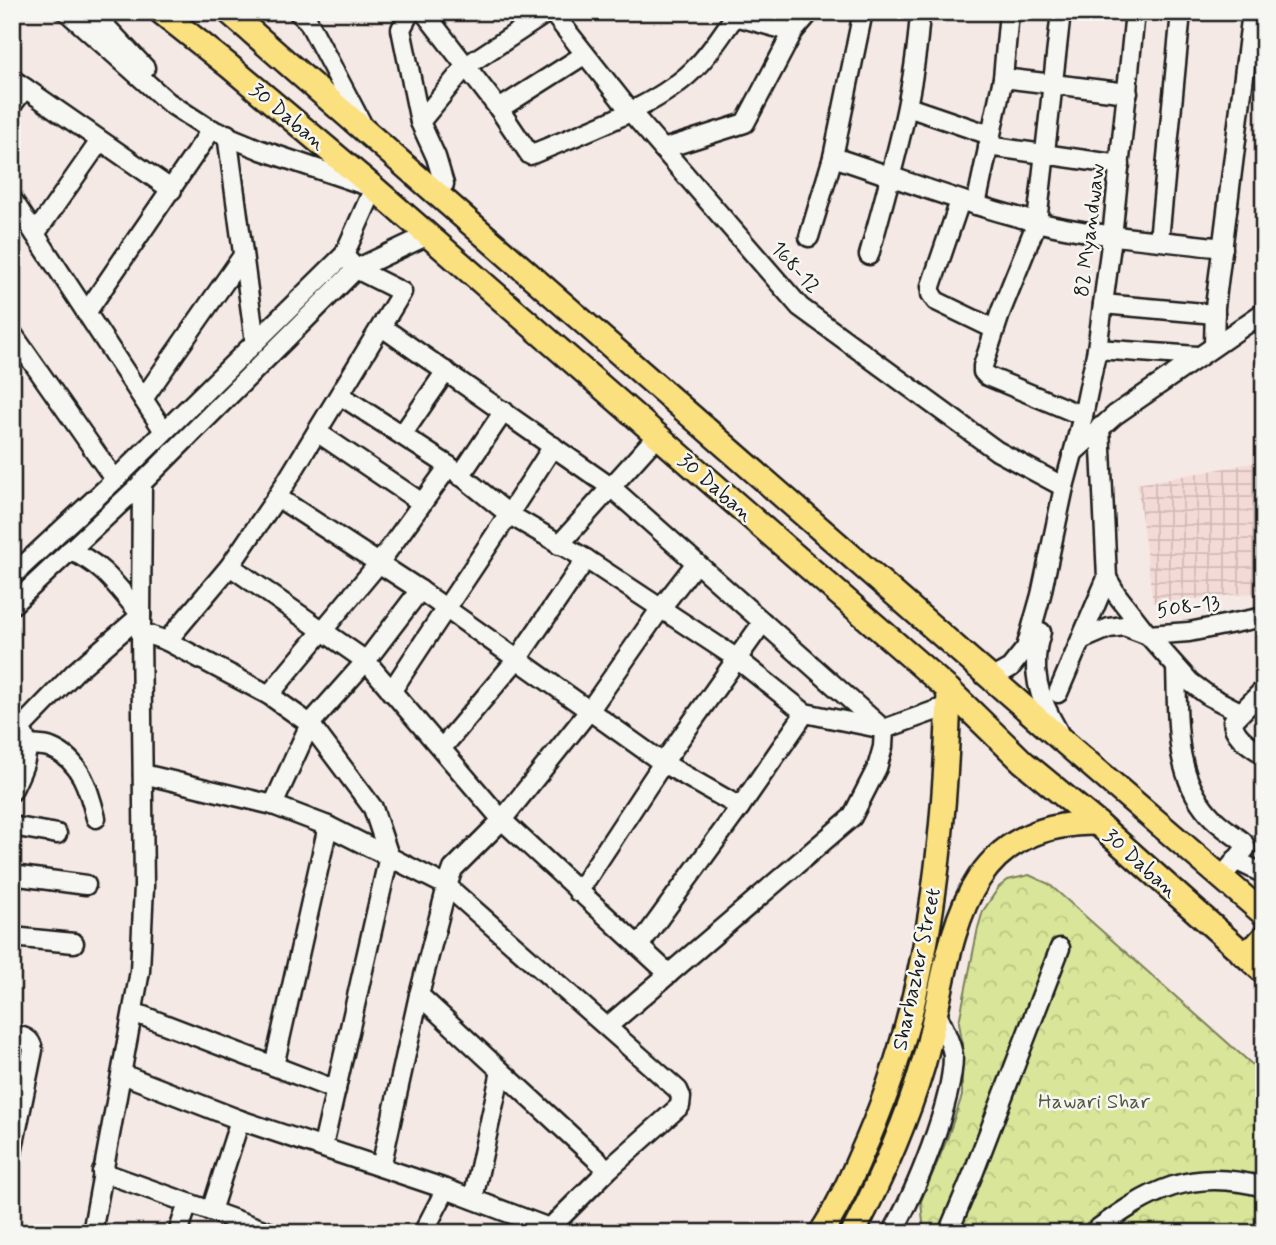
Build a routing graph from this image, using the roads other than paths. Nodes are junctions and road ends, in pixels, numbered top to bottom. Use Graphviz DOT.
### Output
graph roads {
  1 [pos="67,12"];
  2 [pos="92,12"];
  3 [pos="161,12"];
  4 [pos="229,12"];
  5 [pos="410,12"];
  6 [pos="424,12"];
  7 [pos="550,12"];
  8 [pos="810,12"];
  9 [pos="863,12"];
  10 [pos="920,12"];
  11 [pos="1009,12"];
  12 [pos="1061,12"];
  13 [pos="1135,12"];
  14 [pos="1181,12"];
  15 [pos="1252,12"];
  16 [pos="735,13"];
  17 [pos="300,15"];
  18 [pos="793,32"];
  19 [pos="584,55"];
  20 [pos="466,66"];
  21 [pos="1003,78"];
  22 [pos="18,84"];
  23 [pos="1053,84"];
  24 [pos="1128,93"];
  25 [pos="12,105"];
  26 [pos="908,107"];
  27 [pos="499,109"];
  28 [pos="631,111"];
  29 [pos="193,118"];
  30 [pos="420,122"];
  31 [pos="364,128"];
  32 [pos="220,132"];
  33 [pos="989,140"];
  34 [pos="100,141"];
  35 [pos="663,149"];
  36 [pos="1045,154"];
  37 [pos="833,157"];
  38 [pos="1120,166"];
  39 [pos="891,176"];
  40 [pos="373,188"];
  41 [pos="172,190"];
  42 [pos="436,191"];
  43 [pos="968,203"];
  44 [pos="14,206"];
  45 [pos="1037,222"];
  46 [pos="34,234"];
  47 [pos="426,236"];
  48 [pos="808,237"];
  49 [pos="1112,237"];
  50 [pos="1159,240"];
  51 [pos="1223,248"];
  52 [pos="344,255"];
  53 [pos="869,255"];
  54 [pos="242,257"];
  55 [pos="356,269"];
  56 [pos="1103,304"];
  57 [pos="1264,312"];
  58 [pos="86,313"];
  59 [pos="1215,314"];
  60 [pos="382,327"];
  61 [pos="592,327"];
  62 [pos="994,329"];
  63 [pos="12,333"];
  64 [pos="255,342"];
  65 [pos="1213,345"];
  66 [pos="1097,349"];
  67 [pos="1197,356"];
  68 [pos="567,358"];
  69 [pos="631,361"];
  70 [pos="446,371"];
  71 [pos="601,388"];
  72 [pos="340,395"];
  73 [pos="143,399"];
  74 [pos="504,411"];
  75 [pos="1083,416"];
  76 [pos="1100,427"];
  77 [pos="164,431"];
  78 [pos="317,432"];
  79 [pos="402,435"];
  80 [pos="657,436"];
  81 [pos="553,446"];
  82 [pos="1075,450"];
  83 [pos="454,471"];
  84 [pos="115,480"];
  85 [pos="142,483"];
  86 [pos="612,488"];
  87 [pos="1064,488"];
  88 [pos="277,497"];
  89 [pos="422,503"];
  90 [pos="510,515"];
  91 [pos="559,545"];
  92 [pos="69,551"];
  93 [pos="586,559"];
  94 [pos="379,563"];
  95 [pos="696,563"];
  96 [pos="230,566"];
  97 [pos="12,576"];
  98 [pos="1107,578"];
  99 [pos="420,590"];
  100 [pos="12,605"];
  101 [pos="445,607"];
  102 [pos="662,607"];
  103 [pos="1264,617"];
  104 [pos="763,622"];
  105 [pos="141,623"];
  106 [pos="324,631"];
  107 [pos="1148,635"];
  108 [pos="1081,640"];
  109 [pos="167,641"];
  110 [pos="518,658"];
  111 [pos="736,658"];
  112 [pos="366,661"];
  113 [pos="1175,668"];
  114 [pos="992,678"];
  115 [pos="1264,690"];
  116 [pos="391,692"];
  117 [pos="1058,693"];
  118 [pos="269,695"];
  119 [pos="949,698"];
  120 [pos="589,711"];
  121 [pos="1240,712"];
  122 [pos="805,713"];
  123 [pos="310,723"];
  124 [pos="884,729"];
  125 [pos="18,733"];
  126 [pos="1064,742"];
  127 [pos="442,748"];
  128 [pos="1264,755"];
  129 [pos="663,763"];
  130 [pos="143,774"];
  131 [pos="12,791"];
  132 [pos="273,805"];
  133 [pos="740,807"];
  134 [pos="96,818"];
  135 [pos="502,820"];
  136 [pos="1097,823"];
  137 [pos="12,826"];
  138 [pos="328,826"];
  139 [pos="57,834"];
  140 [pos="388,856"];
  141 [pos="1228,869"];
  142 [pos="1264,874"];
  143 [pos="12,875"];
  144 [pos="86,886"];
  145 [pos="447,886"];
  146 [pos="578,892"];
  147 [pos="1264,914"];
  148 [pos="12,937"];
  149 [pos="1264,937"];
  150 [pos="74,943"];
  151 [pos="639,946"];
  152 [pos="1060,948"];
  153 [pos="1242,953"];
  154 [pos="1264,972"];
  155 [pos="668,974"];
  156 [pos="419,995"];
  157 [pos="936,1011"];
  158 [pos="133,1012"];
  159 [pos="608,1026"];
  160 [pos="12,1035"];
  161 [pos="274,1066"];
  162 [pos="501,1071"];
  163 [pos="122,1074"];
  164 [pos="336,1090"];
  165 [pos="240,1121"];
  166 [pos="323,1146"];
  167 [pos="12,1153"];
  168 [pos="381,1167"];
  169 [pos="608,1170"];
  170 [pos="102,1172"];
  171 [pos="1264,1187"];
  172 [pos="446,1189"];
  173 [pos="473,1199"];
  174 [pos="188,1203"];
  175 [pos="211,1211"];
  176 [pos="902,1215"];
  177 [pos="547,1230"];
  178 [pos="92,1233"];
  179 [pos="178,1233"];
  180 [pos="272,1233"];
  181 [pos="424,1233"];
  182 [pos="821,1233"];
  183 [pos="853,1233"];
  184 [pos="892,1233"];
  185 [pos="908,1233"];
  186 [pos="948,1233"];
  187 [pos="1092,1233"];
  1 -- 29 [label="street"];
  2 -- 29 [label="street"];
  3 -- 40 [label="main road, 30 Daban"];
  4 -- 31 [label="main road, 30 Daban"];
  5 -- 30 [label="street"];
  6 -- 20 [label="street"];
  7 -- 19 [label="street, 168-12"];
  7 -- 20 [label="street"];
  8 -- 18 [label="street"];
  9 -- 37 [label="street"];
  10 -- 26 [label="street"];
  11 -- 21 [label="street"];
  12 -- 23 [label="street"];
  13 -- 24 [label="street, 82 Myandwaw"];
  14 -- 50 [label="street"];
  15 -- 51 [label="street"];
  16 -- 18 [label="street"];
  16 -- 28 [label="street"];
  17 -- 31 [label="street"];
  18 -- 35 [label="street"];
  19 -- 27 [label="street"];
  19 -- 28 [label="street, 168-12"];
  20 -- 27 [label="street"];
  20 -- 30 [label="street"];
  21 -- 23 [label="street"];
  21 -- 33 [label="street"];
  22 -- 25 [label="street"];
  22 -- 34 [label="street"];
  23 -- 24 [label="street"];
  23 -- 36 [label="street"];
  24 -- 38 [label="street, 82 Myandwaw"];
  26 -- 33 [label="street"];
  26 -- 39 [label="street"];
  27 -- 28 [label="street"];
  28 -- 35 [label="street, 168-12"];
  29 -- 32 [label="street"];
  30 -- 42 [label="street"];
  31 -- 42 [label="main road, 30 Daban"];
  32 -- 40 [label="street"];
  32 -- 41 [label="street"];
  32 -- 54 [label="street"];
  33 -- 36 [label="street"];
  33 -- 43 [label="street"];
  34 -- 41 [label="street"];
  34 -- 46 [label="street"];
  35 -- 87 [label="street, 168-12"];
  36 -- 38 [label="street"];
  36 -- 45 [label="street"];
  37 -- 39 [label="street"];
  37 -- 48 [label="street"];
  38 -- 49 [label="street, 82 Myandwaw"];
  39 -- 43 [label="street"];
  39 -- 53 [label="street"];
  40 -- 47 [label="main road, 30 Daban"];
  40 -- 52 [label="street"];
  41 -- 58 [label="street"];
  42 -- 61 [label="main road, 30 Daban"];
  43 -- 45 [label="street"];
  43 -- 62 [label="street"];
  44 -- 46 [label="street"];
  45 -- 49 [label="street"];
  45 -- 62 [label="street"];
  46 -- 58 [label="street"];
  47 -- 55 [label="street"];
  47 -- 68 [label="main road, 30 Daban"];
  49 -- 50 [label="street"];
  49 -- 56 [label="street, 82 Myandwaw"];
  50 -- 51 [label="street"];
  51 -- 59 [label="street"];
  52 -- 55 [label="street"];
  52 -- 64 [label="street"];
  54 -- 64 [label="street"];
  54 -- 73 [label="street"];
  55 -- 60 [label="street"];
  55 -- 85 [label="street"];
  56 -- 59 [label="street"];
  56 -- 66 [label="street, 82 Myandwaw"];
  57 -- 65 [label="street"];
  58 -- 73 [label="street"];
  59 -- 65 [label="street"];
  60 -- 70 [label="street"];
  60 -- 72 [label="street"];
  61 -- 68 [label="main road"];
  61 -- 69 [label="main road, 30 Daban"];
  62 -- 75 [label="street"];
  63 -- 84 [label="street"];
  64 -- 77 [label="street"];
  65 -- 67 [label="street"];
  66 -- 67 [label="street"];
  66 -- 75 [label="street, 82 Myandwaw"];
  67 -- 76 [label="street"];
  68 -- 71 [label="main road, 30 Daban"];
  69 -- 71 [label="main road"];
  69 -- 114 [label="main road, 30 Daban"];
  70 -- 74 [label="street"];
  70 -- 79 [label="street"];
  71 -- 80 [label="main road, 30 Daban"];
  72 -- 78 [label="street"];
  72 -- 79 [label="street"];
  73 -- 77 [label="street"];
  74 -- 81 [label="street"];
  74 -- 83 [label="street"];
  75 -- 82 [label="street, 82 Myandwaw"];
  76 -- 82 [label="street"];
  76 -- 98 [label="street"];
  77 -- 84 [label="street"];
  78 -- 88 [label="street"];
  78 -- 89 [label="street"];
  79 -- 83 [label="street"];
  80 -- 86 [label="street"];
  80 -- 119 [label="main road, 30 Daban"];
  81 -- 86 [label="street"];
  81 -- 90 [label="street"];
  82 -- 87 [label="street"];
  82 -- 126 [label="street"];
  83 -- 89 [label="street"];
  83 -- 90 [label="street"];
  84 -- 97 [label="street"];
  85 -- 92 [label="street"];
  85 -- 105 [label="street"];
  86 -- 91 [label="street"];
  86 -- 95 [label="street"];
  87 -- 114 [label="street"];
  88 -- 94 [label="street"];
  88 -- 96 [label="street"];
  89 -- 94 [label="street"];
  90 -- 91 [label="street"];
  90 -- 101 [label="street"];
  91 -- 93 [label="street"];
  92 -- 100 [label="street"];
  92 -- 105 [label="street"];
  93 -- 102 [label="street"];
  93 -- 110 [label="street"];
  94 -- 99 [label="street"];
  94 -- 106 [label="street"];
  95 -- 102 [label="street"];
  95 -- 104 [label="street"];
  96 -- 106 [label="street"];
  96 -- 109 [label="street"];
  98 -- 107 [label="street"];
  98 -- 108 [label="street"];
  99 -- 101 [label="street"];
  99 -- 112 [label="street"];
  101 -- 110 [label="street"];
  101 -- 116 [label="street"];
  102 -- 111 [label="street"];
  102 -- 120 [label="street"];
  103 -- 107 [label="street, 508-13"];
  104 -- 111 [label="street"];
  104 -- 124 [label="street"];
  105 -- 109 [label="street"];
  105 -- 125 [label="street"];
  105 -- 130 [label="street"];
  106 -- 112 [label="street"];
  106 -- 118 [label="street"];
  107 -- 108 [label="street, 508-13"];
  107 -- 113 [label="street"];
  108 -- 117 [label="street"];
  109 -- 118 [label="street"];
  110 -- 120 [label="street"];
  110 -- 127 [label="street"];
  111 -- 122 [label="street"];
  111 -- 129 [label="street"];
  112 -- 116 [label="street"];
  112 -- 123 [label="street"];
  113 -- 121 [label="street"];
  113 -- 141 [label="street"];
  114 -- 126 [label="main road, 30 Daban"];
  115 -- 121 [label="street"];
  116 -- 127 [label="street"];
  118 -- 123 [label="street"];
  119 -- 124 [label="street"];
  119 -- 136 [label="main road, 30 Daban"];
  119 -- 182 [label="main road, Sharbazher Street"];
  120 -- 129 [label="street"];
  120 -- 135 [label="street"];
  121 -- 128 [label="street"];
  122 -- 124 [label="street"];
  122 -- 133 [label="street"];
  123 -- 132 [label="street"];
  123 -- 140 [label="street"];
  124 -- 155 [label="street"];
  125 -- 131 [label="street"];
  125 -- 134 [label="street"];
  126 -- 141 [label="main road, 30 Daban"];
  127 -- 135 [label="street"];
  129 -- 133 [label="street"];
  129 -- 146 [label="street"];
  130 -- 132 [label="street"];
  130 -- 158 [label="street"];
  132 -- 138 [label="street"];
  133 -- 151 [label="street"];
  135 -- 145 [label="street"];
  135 -- 146 [label="street"];
  136 -- 153 [label="main road, 30 Daban"];
  136 -- 157 [label="main road, Sharbazher Street"];
  137 -- 139 [label="street"];
  138 -- 140 [label="street"];
  138 -- 161 [label="street"];
  140 -- 145 [label="street"];
  140 -- 164 [label="street"];
  141 -- 142 [label="street"];
  141 -- 147 [label="main road, 30 Daban"];
  143 -- 144 [label="street"];
  145 -- 156 [label="street"];
  145 -- 159 [label="street"];
  146 -- 151 [label="street"];
  148 -- 150 [label="street"];
  149 -- 153 [label="main road"];
  151 -- 155 [label="street"];
  152 -- 186 [label="street"];
  153 -- 154 [label="main road, 30 Daban"];
  155 -- 159 [label="street"];
  156 -- 162 [label="street"];
  156 -- 168 [label="street"];
  157 -- 176 [label="street"];
  157 -- 183 [label="main road, Sharbazher Street"];
  158 -- 161 [label="street"];
  158 -- 163 [label="street"];
  159 -- 169 [label="street"];
  160 -- 167 [label="street"];
  161 -- 164 [label="street"];
  162 -- 169 [label="street"];
  162 -- 173 [label="street"];
  163 -- 165 [label="street"];
  163 -- 170 [label="street"];
  164 -- 166 [label="street"];
  165 -- 166 [label="street"];
  165 -- 175 [label="street"];
  166 -- 168 [label="street"];
  168 -- 172 [label="street"];
  169 -- 177 [label="street"];
  170 -- 174 [label="street"];
  170 -- 178 [label="street"];
  171 -- 187 [label="street"];
  172 -- 173 [label="street"];
  172 -- 181 [label="street"];
  173 -- 177 [label="street"];
  174 -- 175 [label="street"];
  174 -- 179 [label="street"];
  175 -- 180 [label="street"];
  176 -- 184 [label="street"];
  176 -- 185 [label="street"];
}
